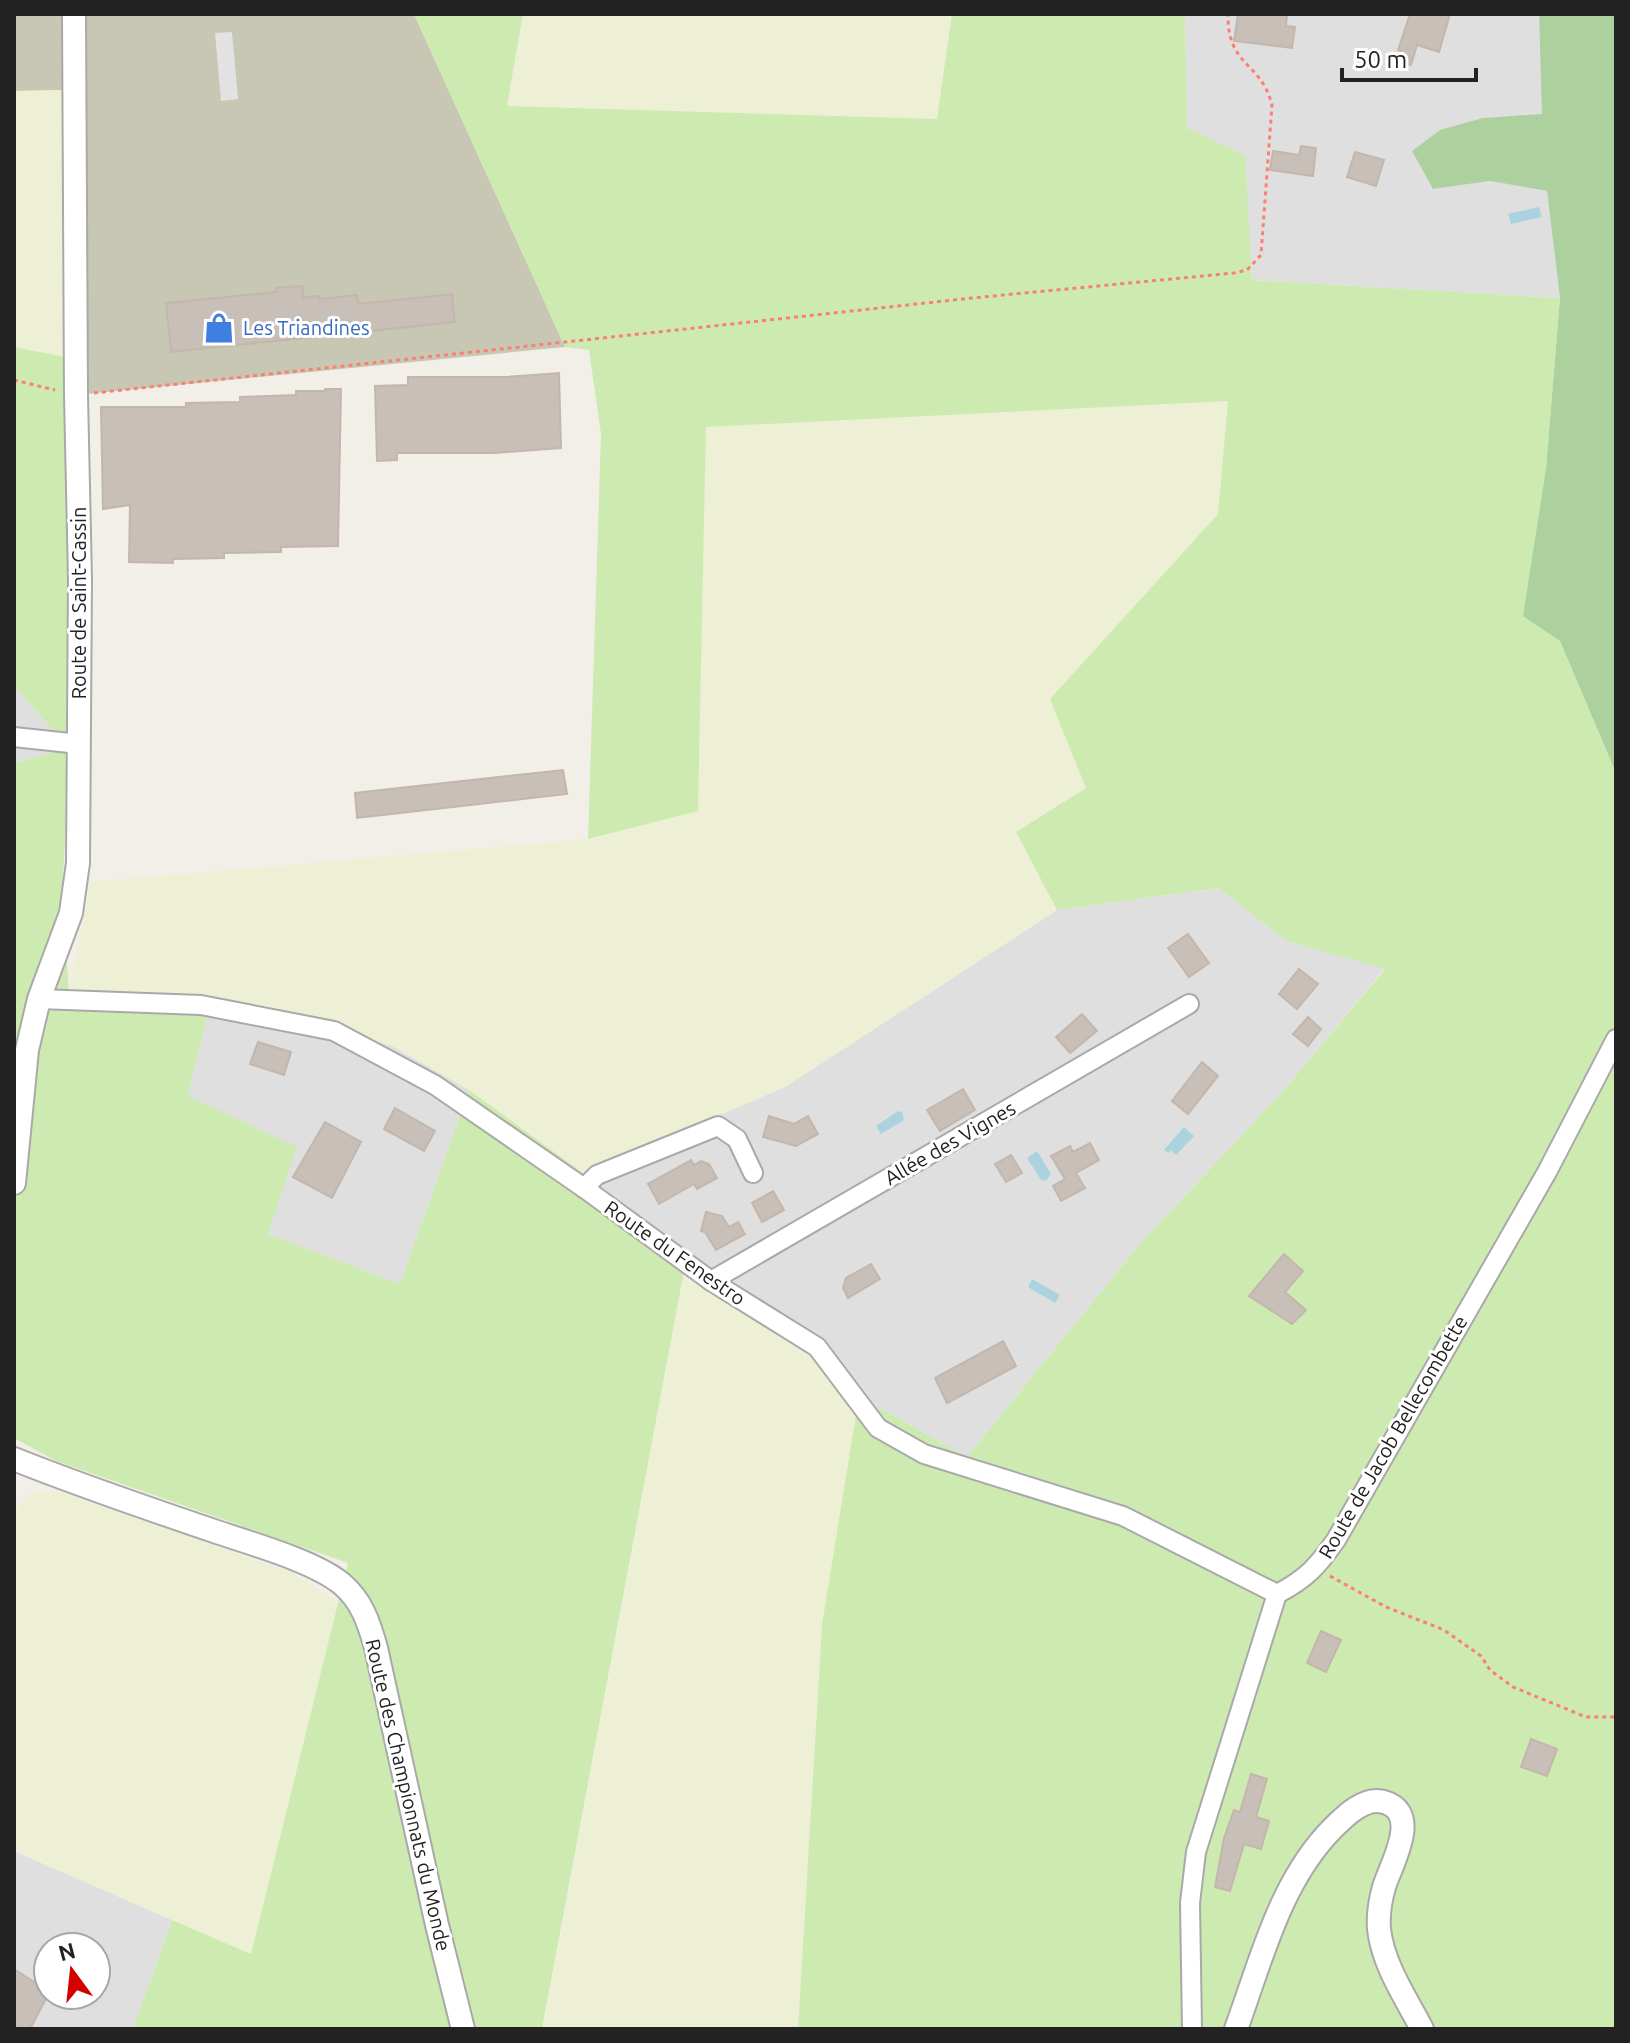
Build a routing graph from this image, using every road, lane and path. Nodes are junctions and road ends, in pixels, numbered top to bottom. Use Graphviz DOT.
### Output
graph roads {
  1 [pos="74,14"];
  2 [pos="1228,14"];
  3 [pos="14,380"];
  4 [pos="76,395"];
  5 [pos="14,737"];
  6 [pos="79,744"];
  7 [pos="39,999"];
  8 [pos="1189,1004"];
  9 [pos="1616,1039"];
  10 [pos="753,1173"];
  11 [pos="14,1183"];
  12 [pos="584,1188"];
  13 [pos="711,1281"];
  14 [pos="14,1459"];
  15 [pos="1316,1568"];
  16 [pos="1277,1594"];
  17 [pos="1616,1717"];
  18 [pos="463,2029"];
  19 [pos="1192,2029"];
  20 [pos="1236,2029"];
  21 [pos="1422,2029"];
  1 -- 4 [label="street, Route de Saint-Cassin"];
  2 -- 4 [label="path"];
  3 -- 4 [label="path"];
  4 -- 6 [label="street, Route de Saint-Cassin"];
  5 -- 6 [label="street"];
  6 -- 7 [label="street, Route de Saint-Cassin"];
  7 -- 11 [label="street, Route de Saint-Cassin"];
  7 -- 12 [label="street, Route du Fenestro"];
  8 -- 13 [label="street, Allée des Vignes"];
  9 -- 15 [label="street, Route de Jacob Bellecombette"];
  10 -- 12 [label="street"];
  12 -- 13 [label="street, Route du Fenestro"];
  13 -- 16 [label="street, Route du Fenestro"];
  14 -- 18 [label="street, Route des Championnats du Monde"];
  15 -- 16 [label="street, Route de Jacob Bellecombette"];
  15 -- 17 [label="path"];
  16 -- 19 [label="street"];
  20 -- 21 [label="street"];
}
